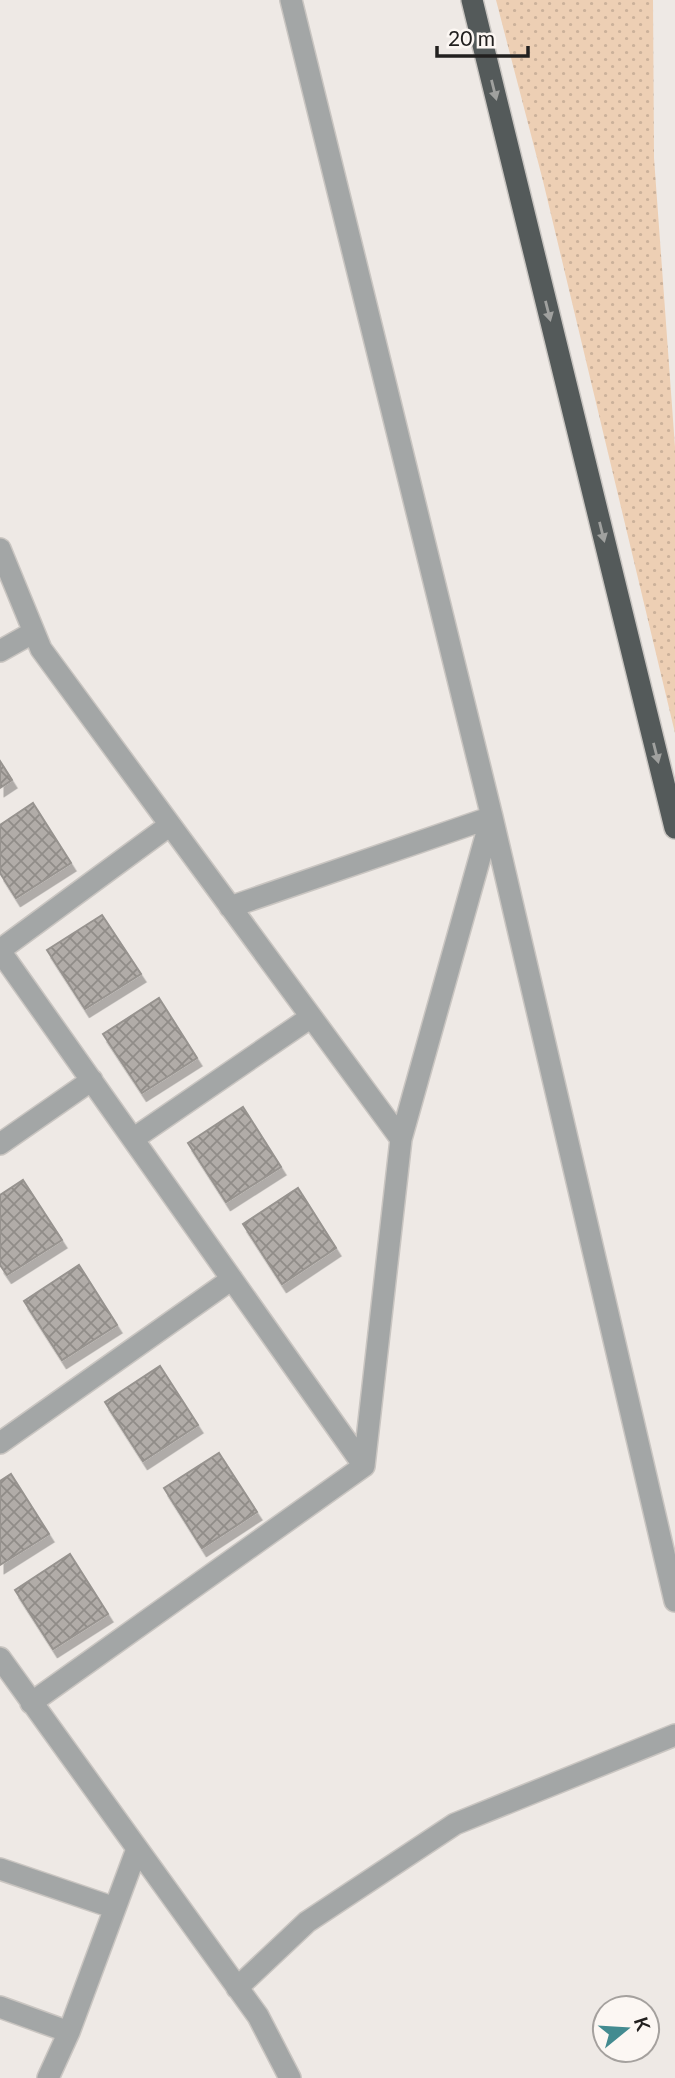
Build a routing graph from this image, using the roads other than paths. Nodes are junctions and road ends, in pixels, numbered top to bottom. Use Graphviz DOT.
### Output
graph roads {
  1 [pos="291,0"];
  2 [pos="472,0"];
  3 [pos="0,549"];
  4 [pos="34,632"];
  5 [pos="0,651"];
  6 [pos="492,817"];
  7 [pos="170,825"];
  8 [pos="675,828"];
  9 [pos="230,907"];
  10 [pos="0,951"];
  11 [pos="311,1017"];
  12 [pos="92,1080"];
  13 [pos="133,1139"];
  14 [pos="401,1139"];
  15 [pos="0,1144"];
  16 [pos="232,1279"];
  17 [pos="0,1443"];
  18 [pos="365,1466"];
  19 [pos="675,1601"];
  20 [pos="0,1658"];
  21 [pos="31,1703"];
  22 [pos="675,1735"];
  23 [pos="137,1849"];
  24 [pos="0,1869"];
  25 [pos="115,1908"];
  26 [pos="237,1988"];
  27 [pos="0,2007"];
  28 [pos="69,2032"];
  29 [pos="48,2078"];
  30 [pos="290,2078"];
  1 -- 6 [label="street"];
  2 -- 8 [label="highway, one-way"];
  3 -- 4 [label="street"];
  4 -- 5 [label="street"];
  4 -- 7 [label="street"];
  6 -- 9 [label="street"];
  6 -- 14 [label="street"];
  6 -- 19 [label="street"];
  7 -- 9 [label="street"];
  7 -- 10 [label="street"];
  9 -- 11 [label="street"];
  10 -- 12 [label="street"];
  11 -- 13 [label="street"];
  11 -- 14 [label="street"];
  12 -- 13 [label="street"];
  12 -- 15 [label="street"];
  13 -- 16 [label="street"];
  14 -- 18 [label="street"];
  16 -- 17 [label="street"];
  16 -- 18 [label="street"];
  18 -- 21 [label="street"];
  20 -- 21 [label="street"];
  21 -- 23 [label="street"];
  22 -- 26 [label="street"];
  23 -- 25 [label="street"];
  23 -- 26 [label="street"];
  24 -- 25 [label="street"];
  25 -- 28 [label="street"];
  26 -- 30 [label="street"];
  27 -- 28 [label="street"];
  28 -- 29 [label="street"];
}
